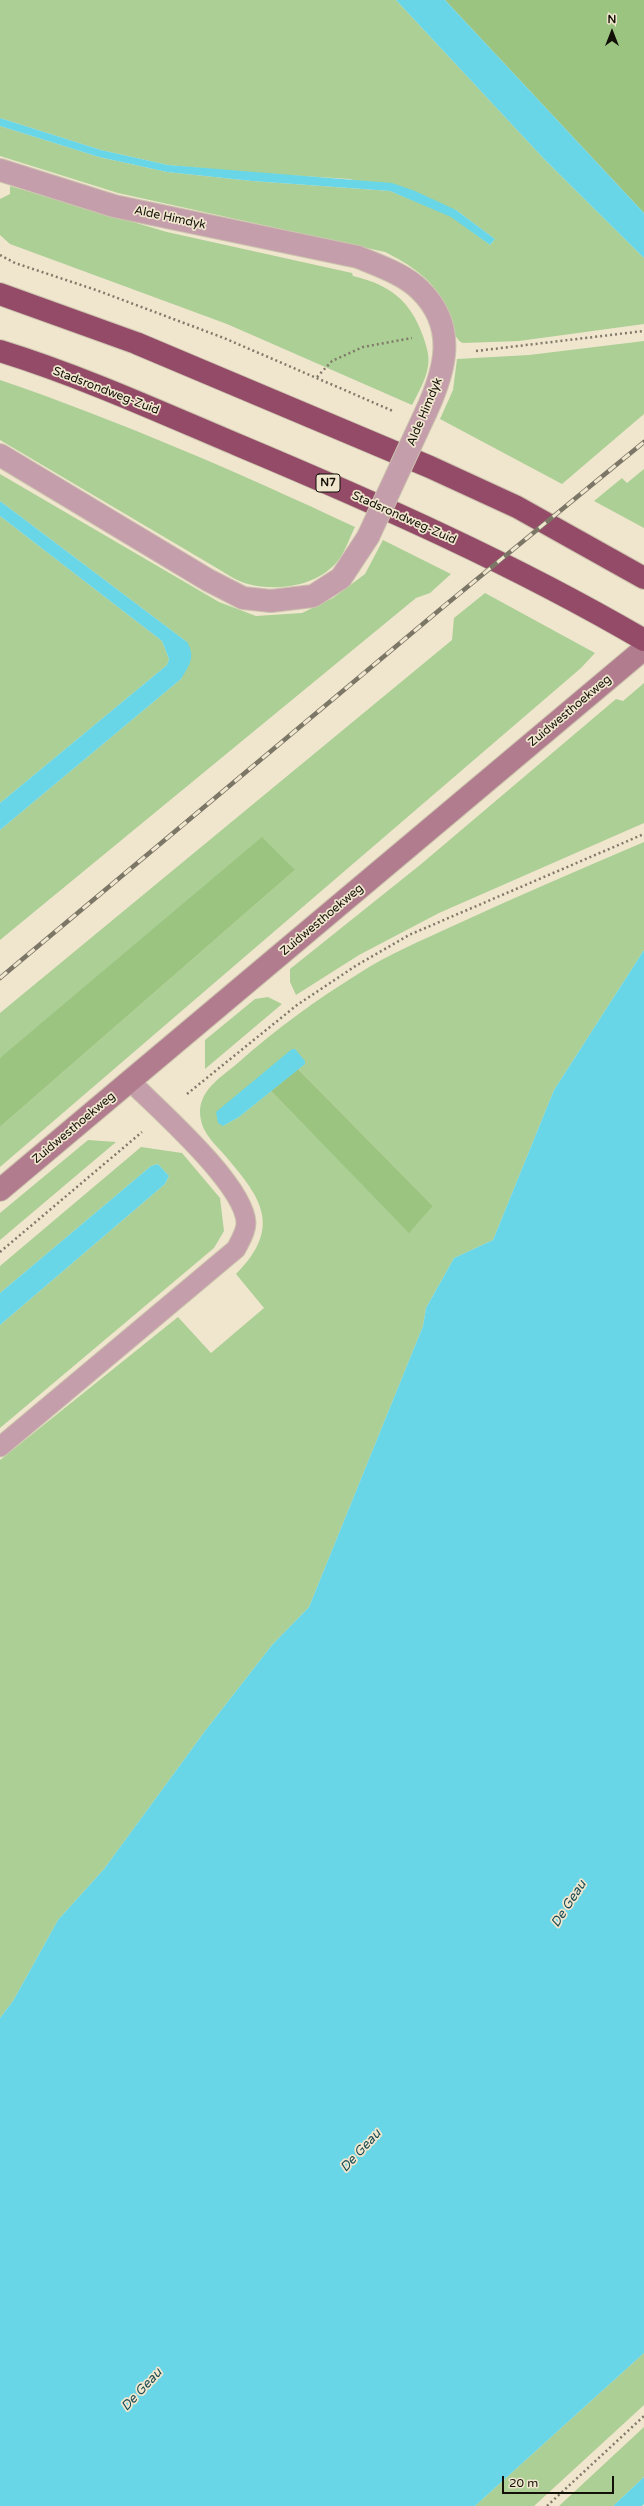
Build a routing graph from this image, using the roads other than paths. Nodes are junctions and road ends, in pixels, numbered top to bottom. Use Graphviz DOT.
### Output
graph roads {
  1 [pos="0,170"];
  2 [pos="0,294"];
  3 [pos="0,352"];
  4 [pos="0,456"];
  5 [pos="644,578"];
  6 [pos="644,640"];
  7 [pos="644,649"];
  8 [pos="130,1080"];
  9 [pos="0,1190"];
  10 [pos="0,1447"];
  1 -- 4 [label="street, Alde Himdyk, bridge"];
  2 -- 5 [label="highway"];
  3 -- 6 [label="highway, Stadsrondweg-Zuid / N7"];
  7 -- 8 [label="street, Zuidwesthoekweg"];
  8 -- 9 [label="street, Zuidwesthoekweg"];
  8 -- 10 [label="lane"];
}
